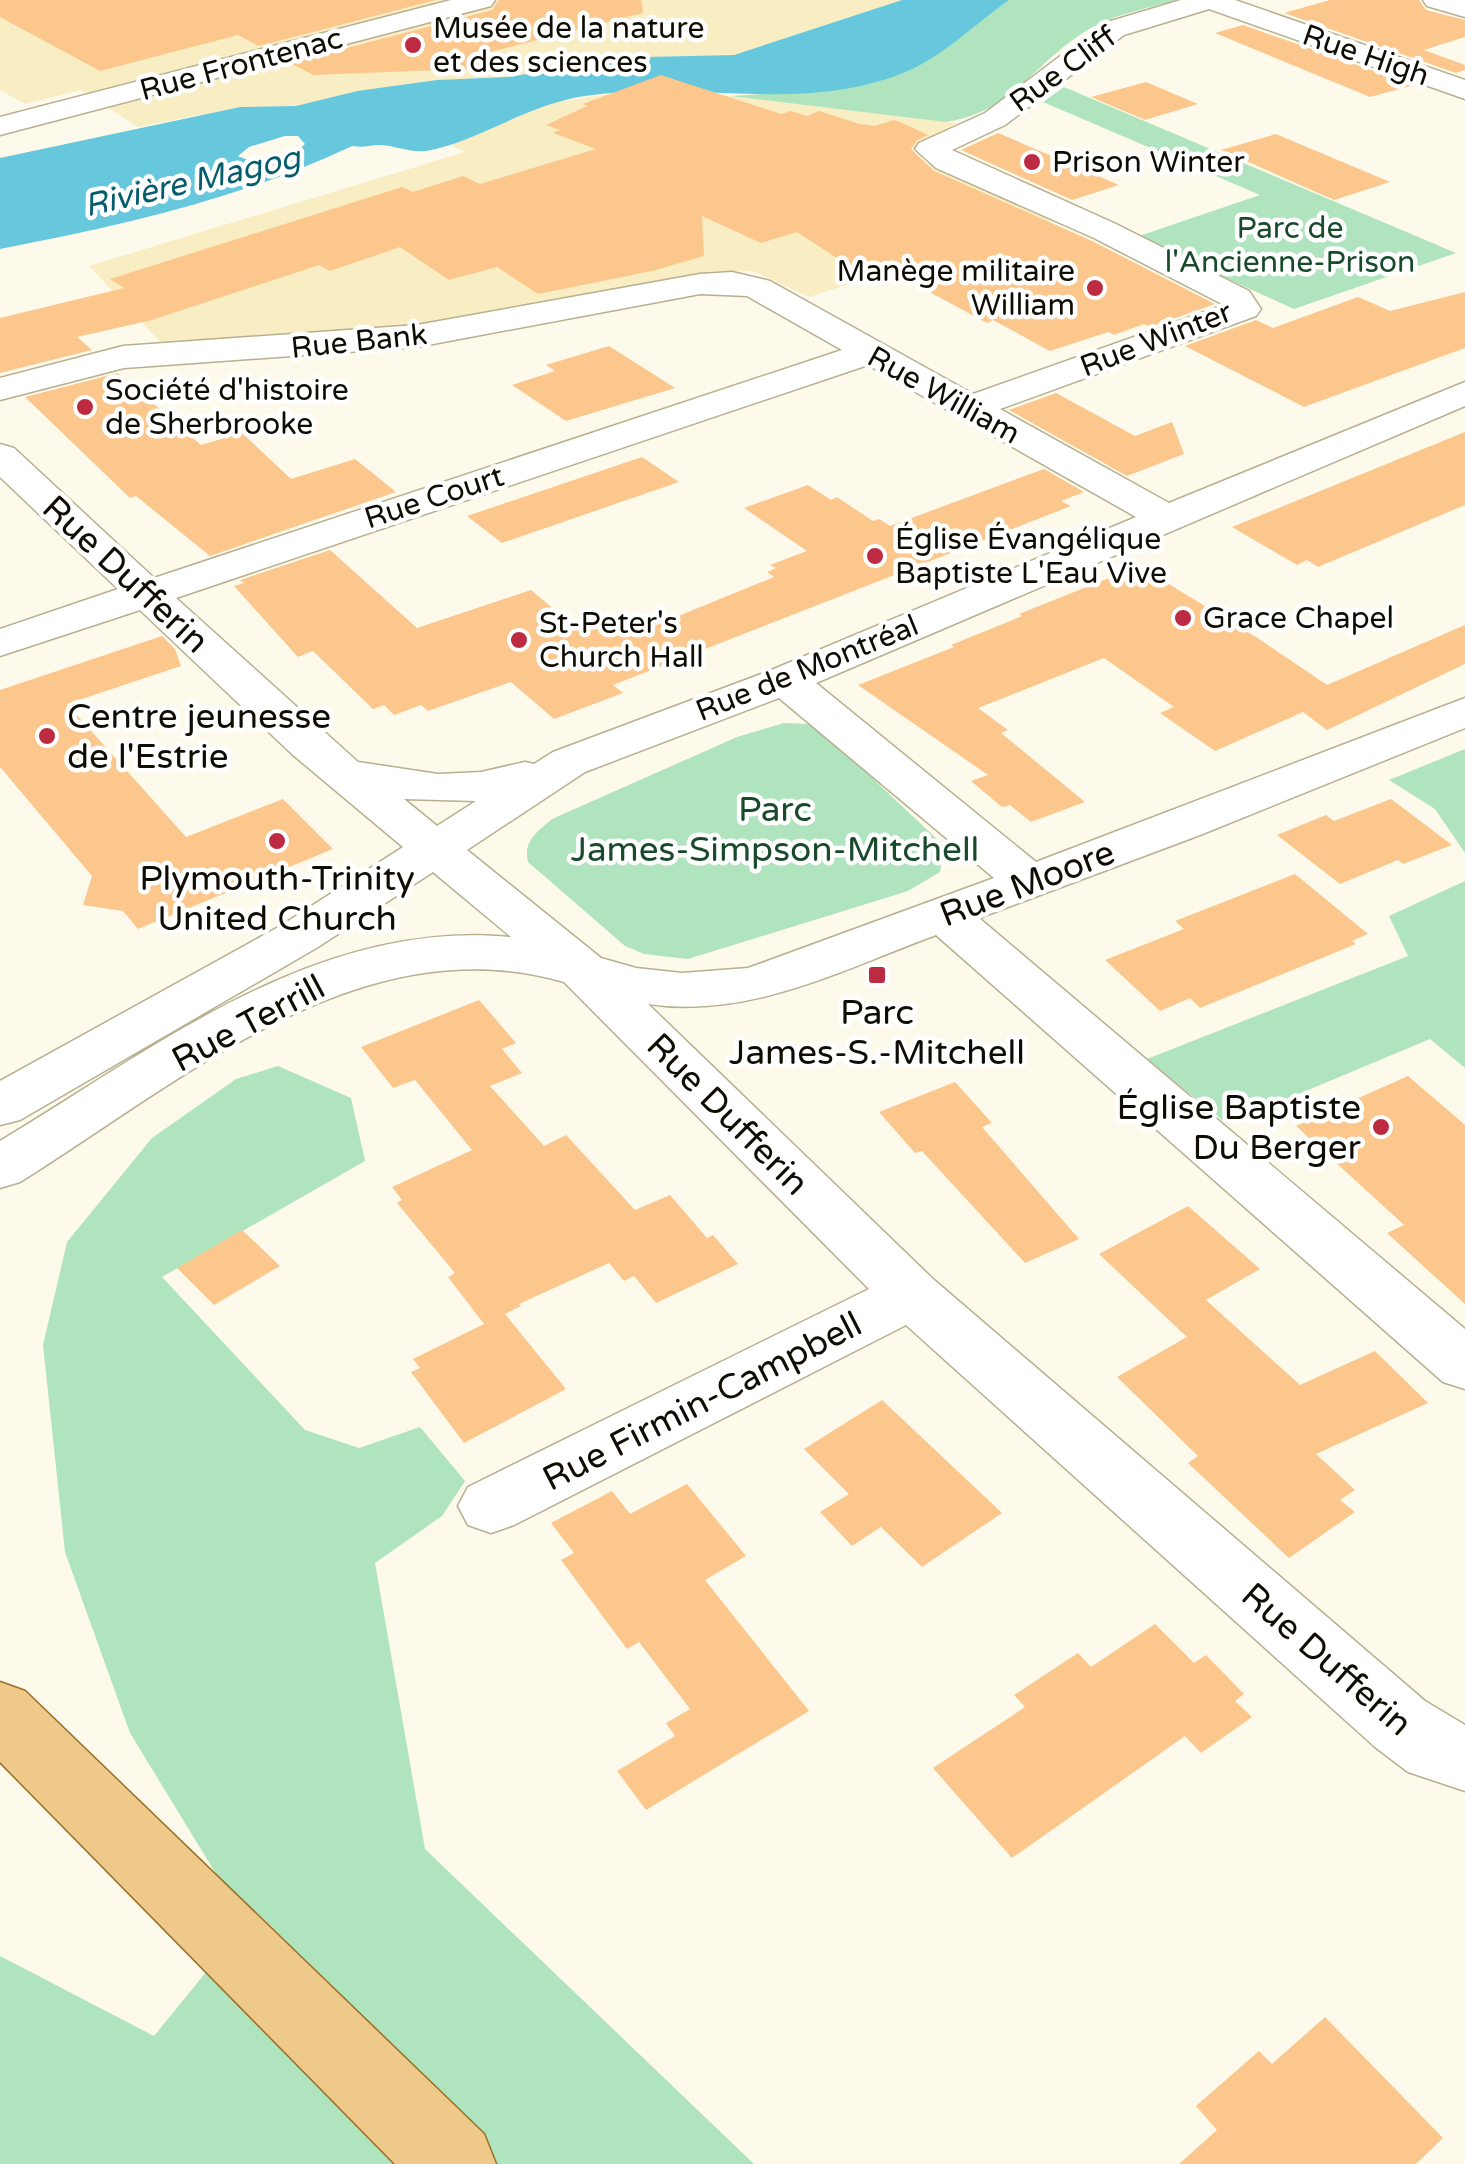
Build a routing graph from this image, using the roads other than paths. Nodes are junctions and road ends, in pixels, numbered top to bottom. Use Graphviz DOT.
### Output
graph roads {
  1 [pos="448,0"];
  2 [pos="482,0"];
  3 [pos="1210,0"];
  4 [pos="1436,0"];
  5 [pos="1465,10"];
  6 [pos="1465,90"];
  7 [pos="0,115"];
  8 [pos="0,126"];
  9 [pos="935,154"];
  10 [pos="718,282"];
  11 [pos="868,353"];
  12 [pos="0,389"];
  13 [pos="1465,393"];
  14 [pos="969,408"];
  15 [pos="0,456"];
  16 [pos="1168,518"];
  17 [pos="147,593"];
  18 [pos="0,642"];
  19 [pos="785,680"];
  20 [pos="1465,712"];
  21 [pos="570,762"];
  22 [pos="342,772"];
  23 [pos="438,847"];
  24 [pos="1030,882"];
  25 [pos="944,915"];
  26 [pos="579,966"];
  27 [pos="0,1106"];
  28 [pos="0,1168"];
  29 [pos="912,1296"];
  30 [pos="1465,1365"];
  31 [pos="492,1506"];
  32 [pos="0,1714"];
  33 [pos="1465,1758"];
  34 [pos="454,2164"];
  1 -- 7 [label="street, Rue Frontenac"];
  2 -- 8 [label="street, Rue Frontenac"];
  3 -- 6 [label="street, Rue High"];
  3 -- 9 [label="street, Rue Cliff"];
  4 -- 5 [label="street"];
  9 -- 14 [label="street, Rue Winter"];
  10 -- 11 [label="street, Rue William"];
  10 -- 12 [label="street, Rue Bank"];
  11 -- 14 [label="street, Rue William"];
  11 -- 17 [label="street, Rue Court"];
  13 -- 16 [label="street, Rue de Montréal"];
  14 -- 16 [label="street, Rue William"];
  15 -- 17 [label="street, Rue Dufferin"];
  16 -- 19 [label="street, Rue de Montréal"];
  17 -- 18 [label="street, Rue Court"];
  17 -- 22 [label="street, Rue Dufferin"];
  19 -- 21 [label="street, Rue de Montréal"];
  19 -- 24 [label="street"];
  20 -- 24 [label="street, Rue Moore"];
  21 -- 22 [label="street"];
  21 -- 23 [label="street, Rue de Montréal"];
  22 -- 23 [label="street, Rue Dufferin"];
  23 -- 26 [label="street, Rue Dufferin"];
  23 -- 27 [label="street, Rue Terrill"];
  24 -- 25 [label="street, Rue Moore"];
  25 -- 26 [label="street, Rue Moore"];
  25 -- 30 [label="street"];
  26 -- 28 [label="street, Rue Terrill"];
  26 -- 29 [label="street, Rue Dufferin"];
  29 -- 31 [label="street, Rue Firmin-Campbell"];
  29 -- 33 [label="street, Rue Dufferin"];
  32 -- 34 [label="main road"];
}
